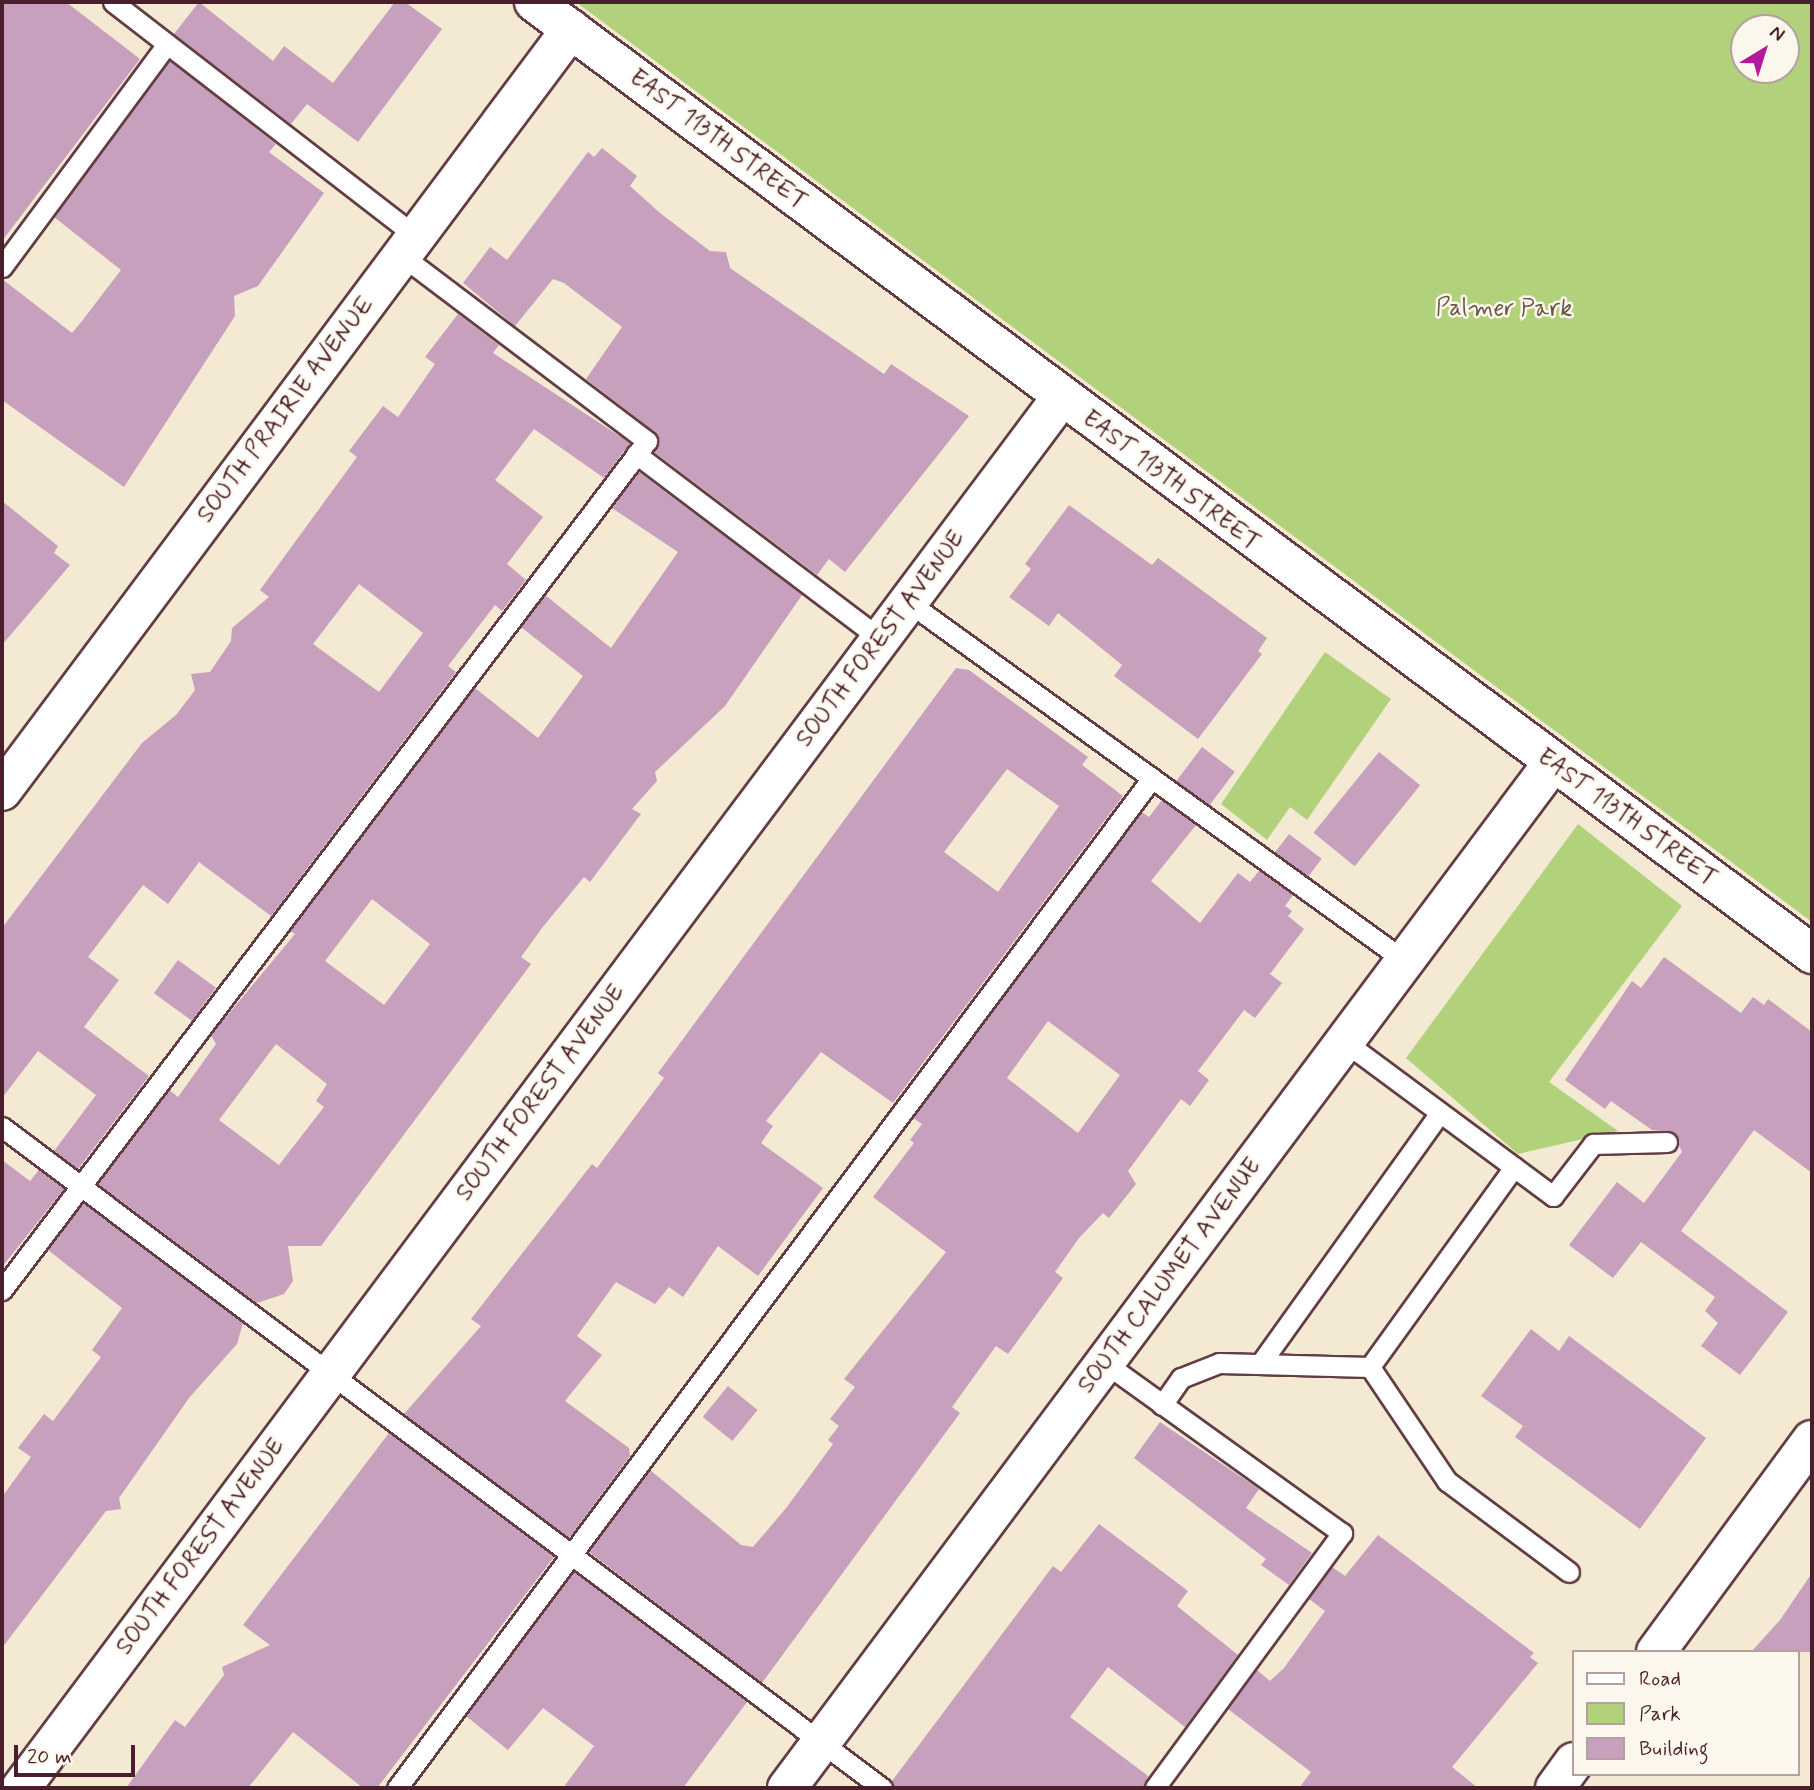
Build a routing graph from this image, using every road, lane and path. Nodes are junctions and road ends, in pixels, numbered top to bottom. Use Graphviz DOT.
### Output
graph roads {
  1 [pos="113,2"];
  2 [pos="534,2"];
  3 [pos="571,29"];
  4 [pos="167,44"];
  5 [pos="409,246"];
  6 [pos="2,267"];
  7 [pos="1061,398"];
  8 [pos="636,454"];
  9 [pos="908,602"];
  10 [pos="881,639"];
  11 [pos="1552,764"];
  12 [pos="1152,778"];
  13 [pos="2,791"];
  14 [pos="1812,954"];
  15 [pos="1405,961"];
  16 [pos="1345,1042"];
  17 [pos="1440,1113"];
  18 [pos="2,1128"];
  19 [pos="1667,1142"];
  20 [pos="1514,1167"];
  21 [pos="80,1186"];
  22 [pos="2,1290"];
  23 [pos="1105,1363"];
  24 [pos="1260,1364"];
  25 [pos="1370,1367"];
  26 [pos="331,1374"];
  27 [pos="1162,1405"];
  28 [pos="1812,1440"];
  29 [pos="571,1555"];
  30 [pos="1569,1572"];
  31 [pos="1657,1650"];
  32 [pos="821,1743"];
  33 [pos="1573,1763"];
  34 [pos="21,1788"];
  35 [pos="397,1788"];
  36 [pos="787,1788"];
  37 [pos="882,1788"];
  38 [pos="1155,1788"];
  39 [pos="1555,1788"];
  1 -- 4 [label="lane"];
  2 -- 3 [label="street, EAST 113TH STREET"];
  3 -- 5 [label="street, SOUTH PRAIRIE AVENUE"];
  3 -- 7 [label="street, EAST 113TH STREET"];
  4 -- 5 [label="lane"];
  4 -- 6 [label="lane"];
  5 -- 8 [label="lane"];
  5 -- 13 [label="street, SOUTH PRAIRIE AVENUE"];
  7 -- 9 [label="street, SOUTH FOREST AVENUE"];
  7 -- 11 [label="street, EAST 113TH STREET"];
  8 -- 10 [label="lane"];
  8 -- 21 [label="lane"];
  9 -- 10 [label="street, SOUTH FOREST AVENUE"];
  9 -- 12 [label="lane"];
  10 -- 26 [label="street, SOUTH FOREST AVENUE"];
  11 -- 14 [label="street, EAST 113TH STREET"];
  11 -- 15 [label="street, SOUTH CALUMET AVENUE"];
  12 -- 15 [label="lane"];
  12 -- 29 [label="lane"];
  15 -- 16 [label="street, SOUTH CALUMET AVENUE"];
  16 -- 17 [label="lane"];
  16 -- 23 [label="street, SOUTH CALUMET AVENUE"];
  17 -- 20 [label="lane"];
  17 -- 24 [label="lane"];
  18 -- 21 [label="lane"];
  19 -- 20 [label="lane"];
  20 -- 25 [label="lane"];
  21 -- 22 [label="lane"];
  21 -- 26 [label="lane"];
  23 -- 27 [label="lane"];
  23 -- 32 [label="street, SOUTH CALUMET AVENUE"];
  24 -- 25 [label="lane"];
  24 -- 27 [label="lane"];
  25 -- 30 [label="lane"];
  26 -- 29 [label="lane"];
  26 -- 34 [label="street, SOUTH FOREST AVENUE"];
  27 -- 38 [label="lane"];
  28 -- 31 [label="street"];
  29 -- 32 [label="lane"];
  29 -- 35 [label="lane"];
  32 -- 36 [label="street, SOUTH CALUMET AVENUE"];
  32 -- 37 [label="lane"];
  33 -- 39 [label="street"];
}
